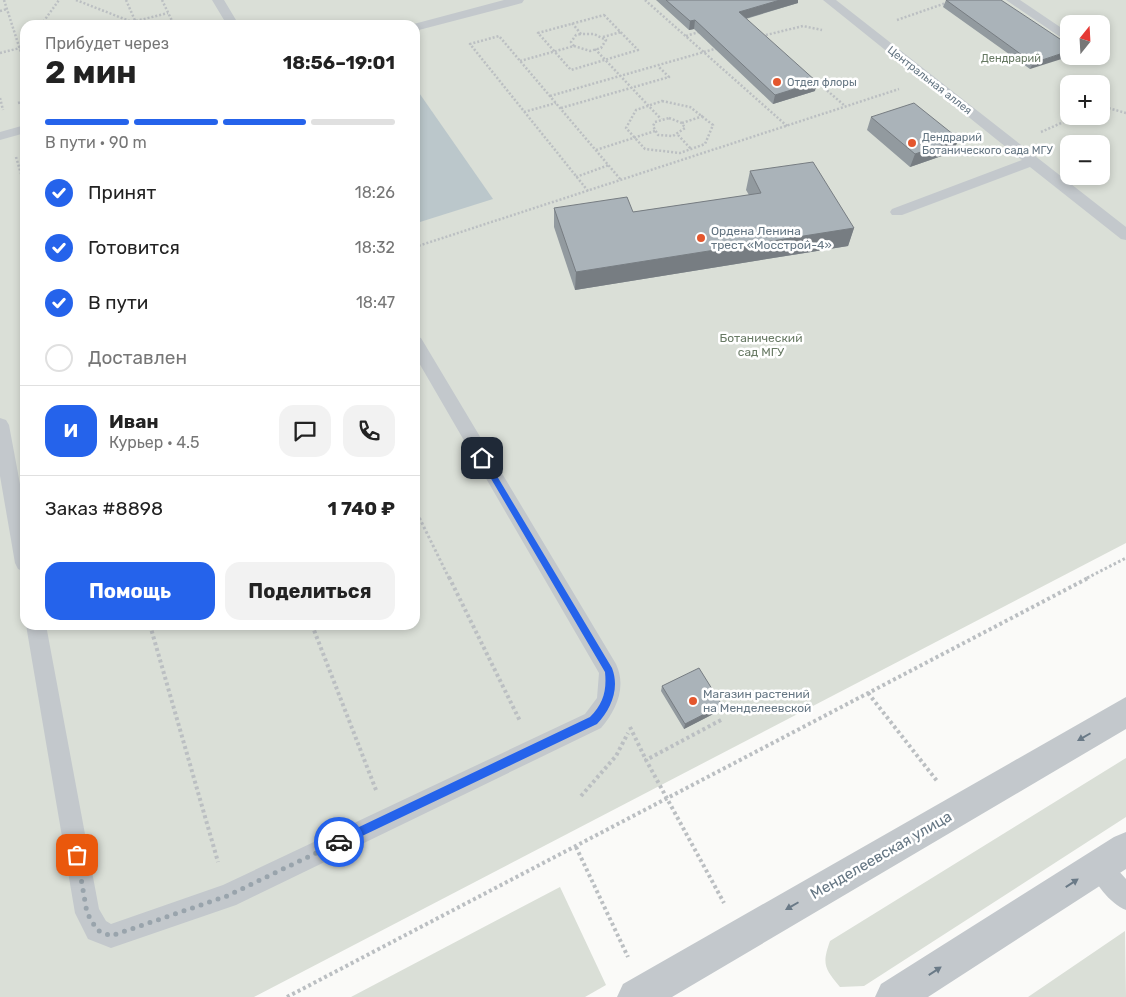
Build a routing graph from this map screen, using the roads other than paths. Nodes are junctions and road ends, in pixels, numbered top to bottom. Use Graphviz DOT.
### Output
graph roads {
  1 [pos="218,0"];
  2 [pos="518,0"];
  3 [pos="829,0"];
  4 [pos="1012,0"];
  5 [pos="230,20"];
  6 [pos="420,26"];
  7 [pos="1060,33"];
  8 [pos="20,130"];
  9 [pos="0,136"];
  10 [pos="1032,161"];
  11 [pos="897,212"];
  12 [pos="1126,235"];
  13 [pos="420,350"];
  14 [pos="0,425"];
  15 [pos="20,535"];
  16 [pos="37,630"];
  17 [pos="1126,712"];
  18 [pos="1113,858"];
  19 [pos="1126,898"];
  20 [pos="636,997"];
  21 [pos="894,997"];
  1 -- 5 [label="lane"];
  2 -- 6 [label="lane"];
  3 -- 10 [label="lane, Центральная аллея"];
  4 -- 7 [label="lane"];
  8 -- 9 [label="lane"];
  10 -- 11 [label="lane"];
  10 -- 12 [label="lane, Центральная аллея"];
  13 -- 16 [label="lane"];
  14 -- 15 [label="lane"];
  17 -- 20 [label="street, Менделеевская улица, one-way"];
  18 -- 19 [label="lane"];
  21 -- 18 [label="street, one-way"];
}
